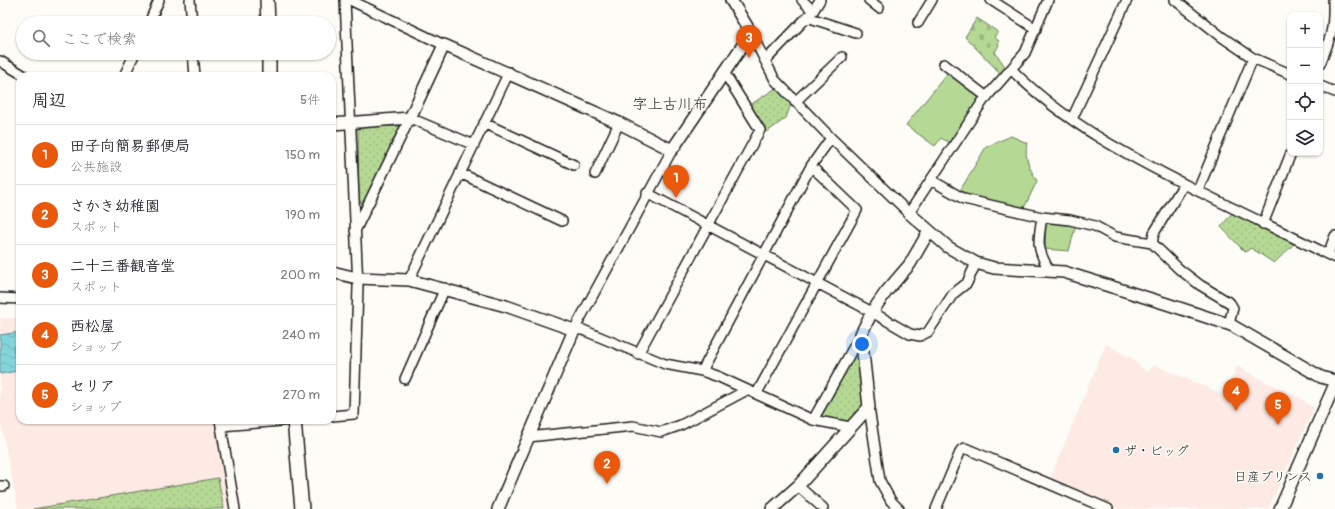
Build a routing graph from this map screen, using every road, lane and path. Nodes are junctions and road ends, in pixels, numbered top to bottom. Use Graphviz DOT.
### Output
graph roads {
  1 [pos="159,0"];
  2 [pos="190,0"];
  3 [pos="267,0"];
  4 [pos="345,0"];
  5 [pos="350,0"];
  6 [pos="731,0"];
  7 [pos="802,0"];
  8 [pos="820,0"];
  9 [pos="869,0"];
  10 [pos="932,0"];
  11 [pos="991,0"];
  12 [pos="1048,0"];
  13 [pos="1127,0"];
  14 [pos="1175,0"];
  15 [pos="1333,0"];
  16 [pos="879,8"];
  17 [pos="810,14"];
  18 [pos="152,16"];
  19 [pos="191,16"];
  20 [pos="268,16"];
  21 [pos="918,23"];
  22 [pos="1036,29"];
  23 [pos="752,33"];
  24 [pos="856,33"];
  25 [pos="444,45"];
  26 [pos="842,57"];
  27 [pos="1323,57"];
  28 [pos="1253,58"];
  29 [pos="132,60"];
  30 [pos="194,60"];
  31 [pos="268,60"];
  32 [pos="0,61"];
  33 [pos="765,61"];
  34 [pos="944,64"];
  35 [pos="1012,70"];
  36 [pos="18,72"];
  37 [pos="126,72"];
  38 [pos="195,72"];
  39 [pos="269,72"];
  40 [pos="509,72"];
  41 [pos="724,72"];
  42 [pos="1287,73"];
  43 [pos="1323,87"];
  44 [pos="1335,92"];
  45 [pos="987,97"];
  46 [pos="795,102"];
  47 [pos="410,118"];
  48 [pos="1072,119"];
  49 [pos="484,123"];
  50 [pos="619,123"];
  51 [pos="336,124"];
  52 [pos="351,124"];
  53 [pos="831,138"];
  54 [pos="474,145"];
  55 [pos="672,150"];
  56 [pos="1290,156"];
  57 [pos="574,165"];
  58 [pos="811,166"];
  59 [pos="460,173"];
  60 [pos="594,174"];
  61 [pos="931,180"];
  62 [pos="1184,184"];
  63 [pos="1198,190"];
  64 [pos="647,193"];
  65 [pos="909,213"];
  66 [pos="1042,217"];
  67 [pos="562,221"];
  68 [pos="1263,224"];
  69 [pos="709,226"];
  70 [pos="355,231"];
  71 [pos="929,231"];
  72 [pos="1335,236"];
  73 [pos="1152,243"];
  74 [pos="763,256"];
  75 [pos="1332,256"];
  76 [pos="976,263"];
  77 [pos="1048,270"];
  78 [pos="336,273"];
  79 [pos="357,278"];
  80 [pos="410,280"];
  81 [pos="818,284"];
  82 [pos="445,288"];
  83 [pos="0,298"];
  84 [pos="16,299"];
  85 [pos="872,312"];
  86 [pos="1228,324"];
  87 [pos="574,330"];
  88 [pos="861,334"];
  89 [pos="638,354"];
  90 [pos="702,371"];
  91 [pos="404,379"];
  92 [pos="1335,382"];
  93 [pos="746,390"];
  94 [pos="757,393"];
  95 [pos="869,407"];
  96 [pos="336,416"];
  97 [pos="813,420"];
  98 [pos="221,424"];
  99 [pos="294,424"];
  100 [pos="850,427"];
  101 [pos="528,436"];
  102 [pos="798,486"];
  103 [pos="823,508"];
  104 [pos="235,509"];
  105 [pos="302,509"];
  106 [pos="498,509"];
  107 [pos="772,509"];
  108 [pos="899,509"];
  109 [pos="936,509"];
  110 [pos="1108,509"];
  111 [pos="1280,509"];
  1 -- 18 [label="street"];
  2 -- 19 [label="street"];
  3 -- 20 [label="main road"];
  4 -- 52 [label="street"];
  5 -- 25 [label="street"];
  6 -- 23 [label="street"];
  7 -- 17 [label="street"];
  8 -- 17 [label="street"];
  9 -- 16 [label="street"];
  10 -- 21 [label="street"];
  11 -- 22 [label="street"];
  12 -- 22 [label="street"];
  13 -- 48 [label="street"];
  14 -- 28 [label="street"];
  15 -- 27 [label="street"];
  17 -- 24 [label="street"];
  17 -- 33 [label="street"];
  22 -- 35 [label="street"];
  23 -- 33 [label="street"];
  23 -- 41 [label="street"];
  25 -- 40 [label="street"];
  25 -- 47 [label="street"];
  26 -- 46 [label="street"];
  28 -- 42 [label="street"];
  28 -- 63 [label="street"];
  29 -- 37 [label="street"];
  30 -- 38 [label="street"];
  31 -- 39 [label="main road"];
  32 -- 36 [label="street"];
  33 -- 46 [label="street"];
  34 -- 45 [label="street"];
  35 -- 45 [label="street"];
  35 -- 48 [label="street"];
  40 -- 49 [label="street"];
  40 -- 50 [label="street"];
  41 -- 55 [label="street"];
  41 -- 69 [label="street"];
  43 -- 44 [label="street"];
  45 -- 61 [label="street"];
  46 -- 53 [label="street"];
  47 -- 52 [label="street"];
  47 -- 54 [label="street"];
  47 -- 70 [label="street"];
  48 -- 62 [label="street"];
  49 -- 54 [label="street"];
  49 -- 57 [label="street"];
  50 -- 55 [label="street"];
  50 -- 60 [label="street"];
  51 -- 52 [label="street"];
  52 -- 70 [label="street"];
  53 -- 58 [label="street"];
  53 -- 65 [label="street"];
  54 -- 59 [label="street"];
  55 -- 64 [label="street"];
  56 -- 68 [label="street"];
  58 -- 74 [label="street"];
  58 -- 81 [label="street"];
  59 -- 67 [label="street"];
  59 -- 80 [label="street"];
  61 -- 65 [label="street"];
  61 -- 66 [label="street"];
  62 -- 63 [label="street"];
  62 -- 73 [label="street"];
  63 -- 68 [label="street"];
  64 -- 69 [label="street"];
  64 -- 87 [label="street"];
  65 -- 71 [label="street"];
  66 -- 73 [label="street"];
  66 -- 77 [label="street"];
  68 -- 75 [label="street"];
  69 -- 74 [label="street"];
  69 -- 89 [label="street"];
  70 -- 79 [label="street"];
  71 -- 76 [label="street"];
  71 -- 85 [label="street"];
  72 -- 75 [label="street"];
  73 -- 86 [label="street"];
  74 -- 81 [label="street"];
  74 -- 90 [label="street"];
  76 -- 77 [label="street"];
  76 -- 85 [label="street"];
  77 -- 86 [label="street"];
  78 -- 79 [label="street"];
  79 -- 80 [label="street"];
  79 -- 96 [label="street"];
  80 -- 82 [label="street"];
  81 -- 85 [label="street"];
  81 -- 94 [label="street"];
  82 -- 87 [label="street"];
  82 -- 91 [label="street"];
  83 -- 84 [label="street"];
  85 -- 88 [label="street"];
  86 -- 92 [label="street"];
  87 -- 89 [label="street"];
  87 -- 101 [label="street"];
  88 -- 95 [label="street"];
  88 -- 97 [label="street"];
  89 -- 90 [label="street"];
  90 -- 93 [label="street"];
  92 -- 111 [label="street"];
  93 -- 94 [label="street"];
  93 -- 101 [label="street"];
  94 -- 97 [label="street"];
  95 -- 100 [label="street"];
  95 -- 108 [label="street"];
  97 -- 100 [label="street"];
  98 -- 104 [label="street"];
  99 -- 105 [label="main road"];
  100 -- 102 [label="street"];
  101 -- 106 [label="street"];
  102 -- 103 [label="street"];
  102 -- 107 [label="street"];
  109 -- 110 [label="street"];
}
